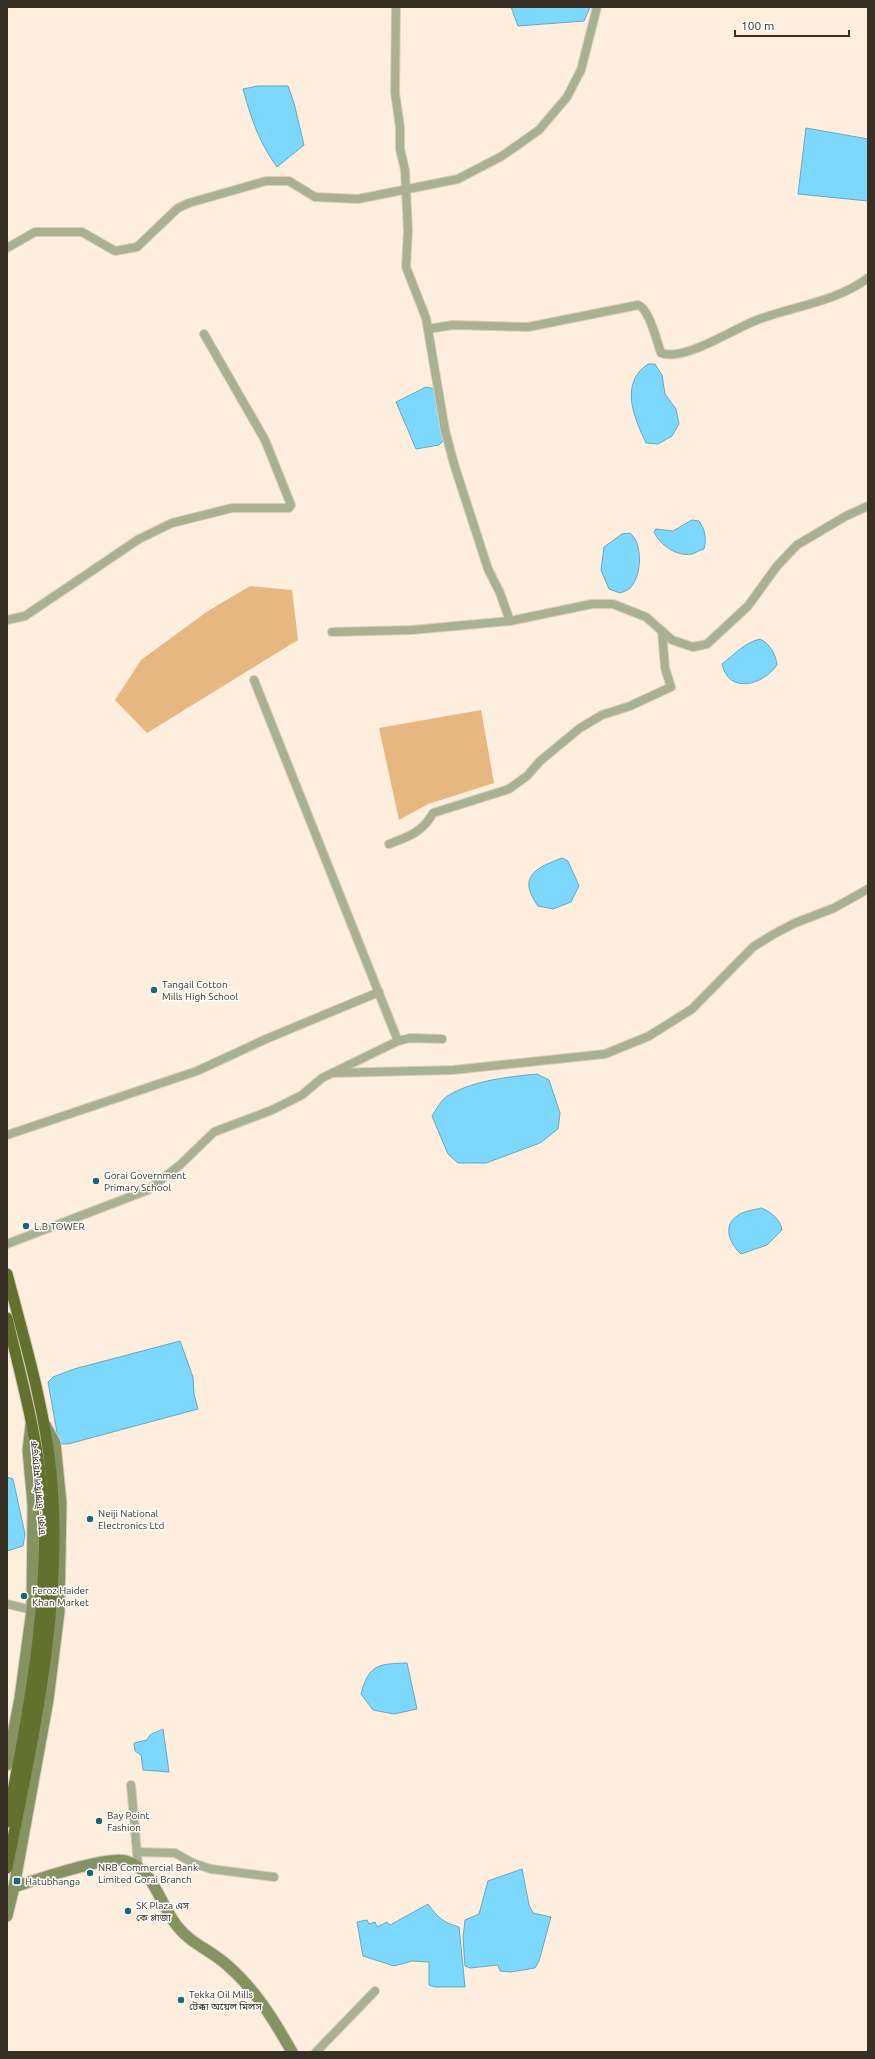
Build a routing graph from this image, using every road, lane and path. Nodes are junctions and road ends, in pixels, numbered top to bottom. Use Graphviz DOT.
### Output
graph roads {
  1 [pos="396,7"];
  2 [pos="597,7"];
  3 [pos="406,189"];
  4 [pos="7,248"];
  5 [pos="868,278"];
  6 [pos="428,329"];
  7 [pos="204,334"];
  8 [pos="868,506"];
  9 [pos="7,620"];
  10 [pos="510,621"];
  11 [pos="662,631"];
  12 [pos="332,632"];
  13 [pos="254,680"];
  14 [pos="389,844"];
  15 [pos="868,889"];
  16 [pos="379,992"];
  17 [pos="442,1039"];
  18 [pos="398,1041"];
  19 [pos="333,1073"];
  20 [pos="7,1135"];
  21 [pos="7,1244"];
  22 [pos="7,1274"];
  23 [pos="7,1318"];
  24 [pos="32,1421"];
  25 [pos="44,1422"];
  26 [pos="7,1604"];
  27 [pos="32,1610"];
  28 [pos="7,1765"];
  29 [pos="131,1785"];
  30 [pos="7,1822"];
  31 [pos="138,1852"];
  32 [pos="138,1865"];
  33 [pos="7,1868"];
  34 [pos="274,1877"];
  35 [pos="14,1887"];
  36 [pos="7,1916"];
  37 [pos="375,1991"];
  38 [pos="292,2052"];
  39 [pos="316,2052"];
  1 -- 3 [label="street"];
  2 -- 3 [label="street"];
  3 -- 4 [label="street"];
  3 -- 6 [label="street"];
  5 -- 6 [label="street"];
  6 -- 10 [label="street"];
  7 -- 9 [label="street"];
  8 -- 11 [label="street"];
  10 -- 11 [label="street"];
  10 -- 12 [label="street"];
  11 -- 14 [label="street"];
  13 -- 16 [label="street"];
  15 -- 19 [label="street"];
  16 -- 18 [label="street"];
  16 -- 20 [label="street"];
  17 -- 18 [label="street"];
  18 -- 19 [label="street"];
  19 -- 21 [label="street"];
  22 -- 25 [label="highway, ঢাকা - টাঙ্গাইল মহাসড়ক"];
  23 -- 24 [label="highway, ঢাকা - টাঙ্গাইল মহাসড়ক"];
  24 -- 27 [label="main road"];
  24 -- 30 [label="highway, ঢাকা - টাঙ্গাইল মহাসড়ক"];
  25 -- 33 [label="highway, ঢাকা - টাঙ্গাইল মহাসড়ক"];
  25 -- 35 [label="main road"];
  26 -- 27 [label="street"];
  27 -- 28 [label="main road"];
  29 -- 31 [label="street"];
  31 -- 32 [label="street"];
  31 -- 34 [label="street"];
  32 -- 35 [label="main road"];
  32 -- 38 [label="main road"];
  35 -- 36 [label="main road"];
  37 -- 39 [label="street"];
}
